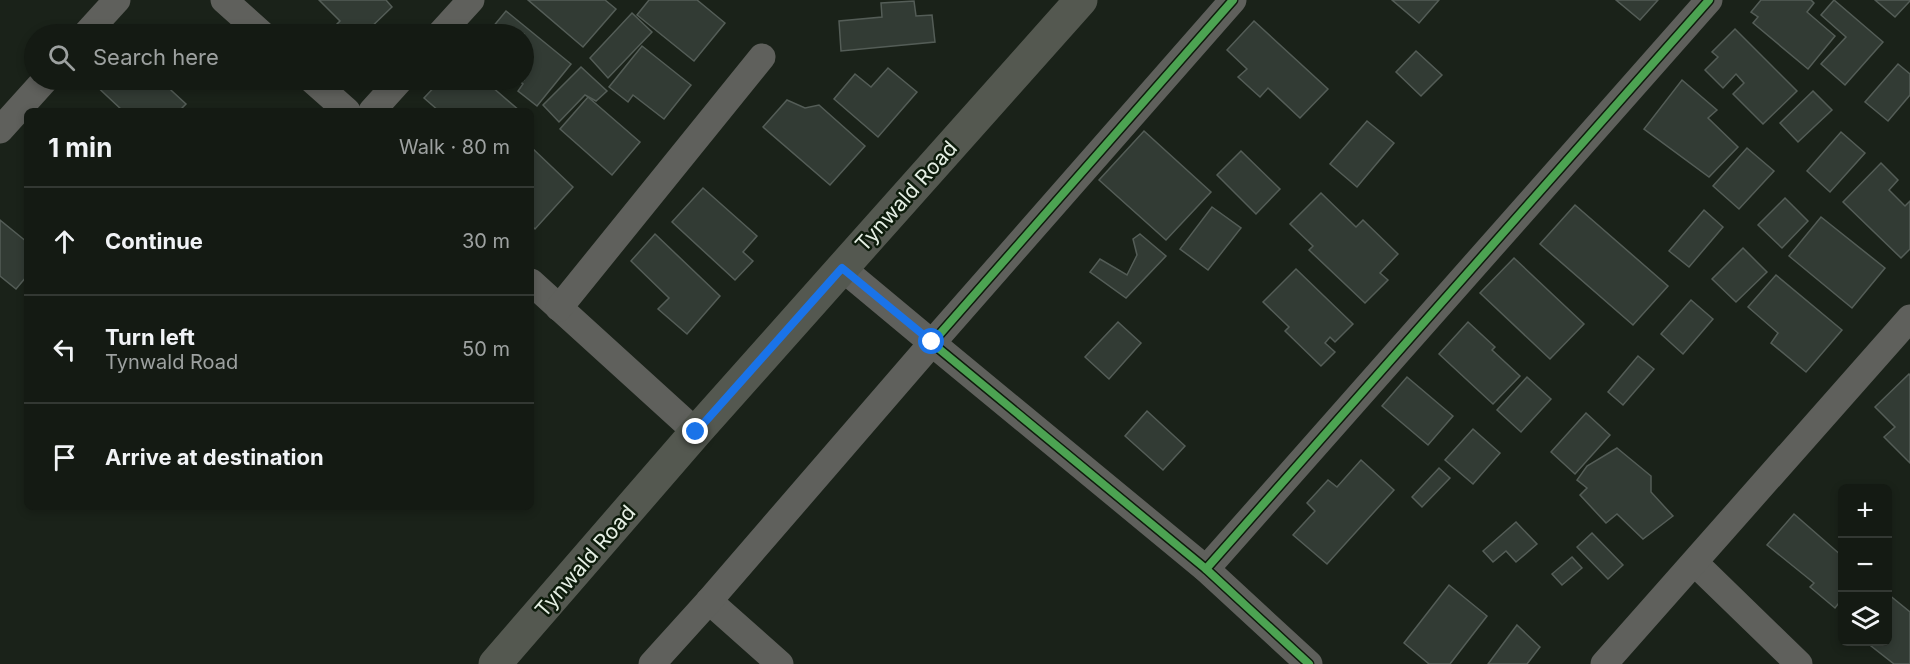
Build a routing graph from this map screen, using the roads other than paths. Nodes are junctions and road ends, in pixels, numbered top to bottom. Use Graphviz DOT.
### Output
graph roads {
  1 [pos="117,0"];
  2 [pos="225,0"];
  3 [pos="471,0"];
  4 [pos="1081,0"];
  5 [pos="1233,0"];
  6 [pos="1709,0"];
  7 [pos="95,24"];
  8 [pos="251,24"];
  9 [pos="449,24"];
  10 [pos="762,57"];
  11 [pos="36,90"];
  12 [pos="323,90"];
  13 [pos="391,90"];
  14 [pos="344,108"];
  15 [pos="375,108"];
  16 [pos="0,130"];
  17 [pos="842,268"];
  18 [pos="534,285"];
  19 [pos="559,308"];
  20 [pos="1910,318"];
  21 [pos="932,342"];
  22 [pos="696,432"];
  23 [pos="1695,563"];
  24 [pos="1206,569"];
  25 [pos="709,601"];
  26 [pos="495,664"];
  27 [pos="652,664"];
  28 [pos="780,664"];
  29 [pos="1309,664"];
  30 [pos="1604,664"];
  31 [pos="1799,664"];
  1 -- 7 [label="street"];
  2 -- 8 [label="street"];
  3 -- 9 [label="street"];
  4 -- 17 [label="main road, Tynwald Road"];
  5 -- 21 [label="street"];
  6 -- 24 [label="street"];
  10 -- 19 [label="street"];
  11 -- 16 [label="street"];
  12 -- 14 [label="street"];
  13 -- 15 [label="street"];
  17 -- 21 [label="street"];
  17 -- 22 [label="main road, Tynwald Road"];
  18 -- 19 [label="street"];
  19 -- 22 [label="street"];
  20 -- 23 [label="street"];
  21 -- 24 [label="street"];
  21 -- 25 [label="street"];
  22 -- 26 [label="main road, Tynwald Road"];
  23 -- 30 [label="street"];
  23 -- 31 [label="street"];
  24 -- 29 [label="street"];
  25 -- 27 [label="street"];
  25 -- 28 [label="street"];
}
